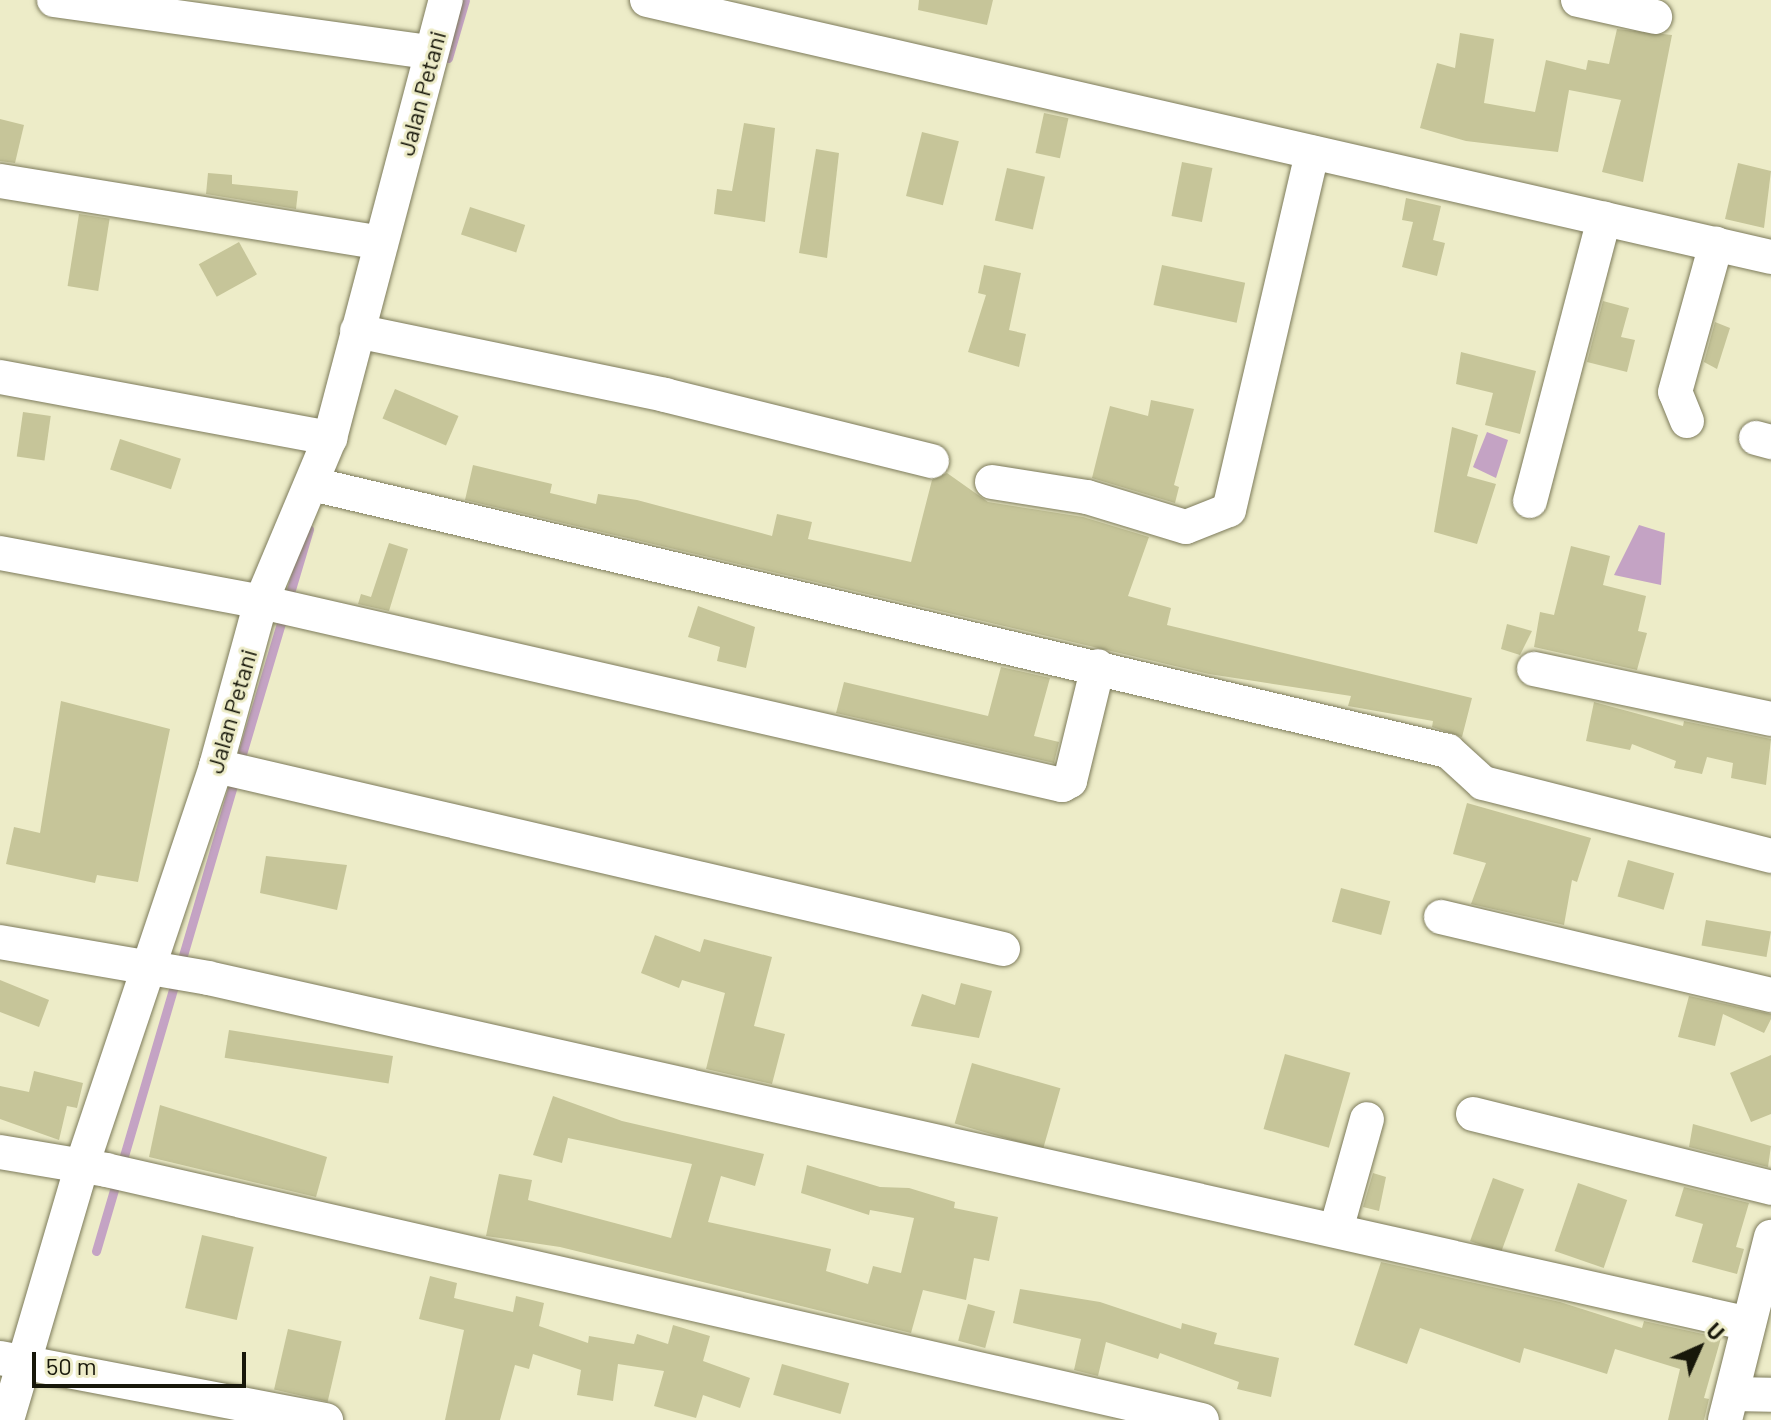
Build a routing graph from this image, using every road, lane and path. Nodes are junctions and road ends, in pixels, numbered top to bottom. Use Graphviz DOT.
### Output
graph roads {
  1 [pos="54,0"];
  2 [pos="446,0"];
  3 [pos="647,0"];
  4 [pos="1578,0"];
  5 [pos="1655,17"];
  6 [pos="430,52"];
  7 [pos="1312,152"];
  8 [pos="0,181"];
  9 [pos="1604,219"];
  10 [pos="381,243"];
  11 [pos="1716,244"];
  12 [pos="1771,257"];
  13 [pos="357,331"];
  14 [pos="0,377"];
  15 [pos="1687,421"];
  16 [pos="330,438"];
  17 [pos="932,461"];
  18 [pos="992,482"];
  19 [pos="325,488"];
  20 [pos="1530,501"];
  21 [pos="0,553"];
  22 [pos="261,602"];
  23 [pos="1098,666"];
  24 [pos="1534,669"];
  25 [pos="1771,719"];
  26 [pos="234,770"];
  27 [pos="1771,856"];
  28 [pos="1441,917"];
  29 [pos="0,942"];
  30 [pos="1003,949"];
  31 [pos="162,970"];
  32 [pos="1771,995"];
  33 [pos="1473,1114"];
  34 [pos="1367,1119"];
  35 [pos="0,1152"];
  36 [pos="94,1169"];
  37 [pos="1771,1188"];
  38 [pos="1336,1230"];
  39 [pos="1771,1237"];
  40 [pos="1749,1324"];
  41 [pos="12,1360"];
  42 [pos="1771,1395"];
  43 [pos="1728,1407"];
  44 [pos="7,1420"];
  45 [pos="326,1420"];
  46 [pos="1202,1420"];
  1 -- 6 [label="street"];
  2 -- 6 [label="street, Jalan Petani"];
  3 -- 7 [label="street"];
  4 -- 5 [label="street"];
  6 -- 10 [label="street, Jalan Petani"];
  7 -- 9 [label="street"];
  7 -- 18 [label="street"];
  8 -- 10 [label="street"];
  9 -- 11 [label="street"];
  9 -- 20 [label="street"];
  10 -- 13 [label="street, Jalan Petani"];
  11 -- 12 [label="street"];
  11 -- 15 [label="street"];
  13 -- 16 [label="street, Jalan Petani"];
  13 -- 17 [label="street"];
  14 -- 16 [label="street"];
  16 -- 19 [label="street, Jalan Petani"];
  19 -- 22 [label="street, Jalan Petani"];
  19 -- 23 [label="street"];
  21 -- 22 [label="street"];
  22 -- 23 [label="street"];
  22 -- 26 [label="street, Jalan Petani"];
  23 -- 27 [label="street"];
  24 -- 25 [label="street"];
  26 -- 30 [label="street"];
  26 -- 31 [label="street, Jalan Petani"];
  28 -- 32 [label="street"];
  29 -- 31 [label="street"];
  31 -- 36 [label="street, Jalan Petani"];
  31 -- 38 [label="street"];
  33 -- 37 [label="street"];
  34 -- 38 [label="street"];
  35 -- 36 [label="street"];
  36 -- 41 [label="street, Jalan Petani"];
  36 -- 46 [label="street"];
  38 -- 40 [label="street"];
  39 -- 40 [label="street"];
  40 -- 43 [label="street"];
  41 -- 44 [label="street, Jalan Petani"];
  41 -- 45 [label="street"];
  42 -- 43 [label="street"];
}
